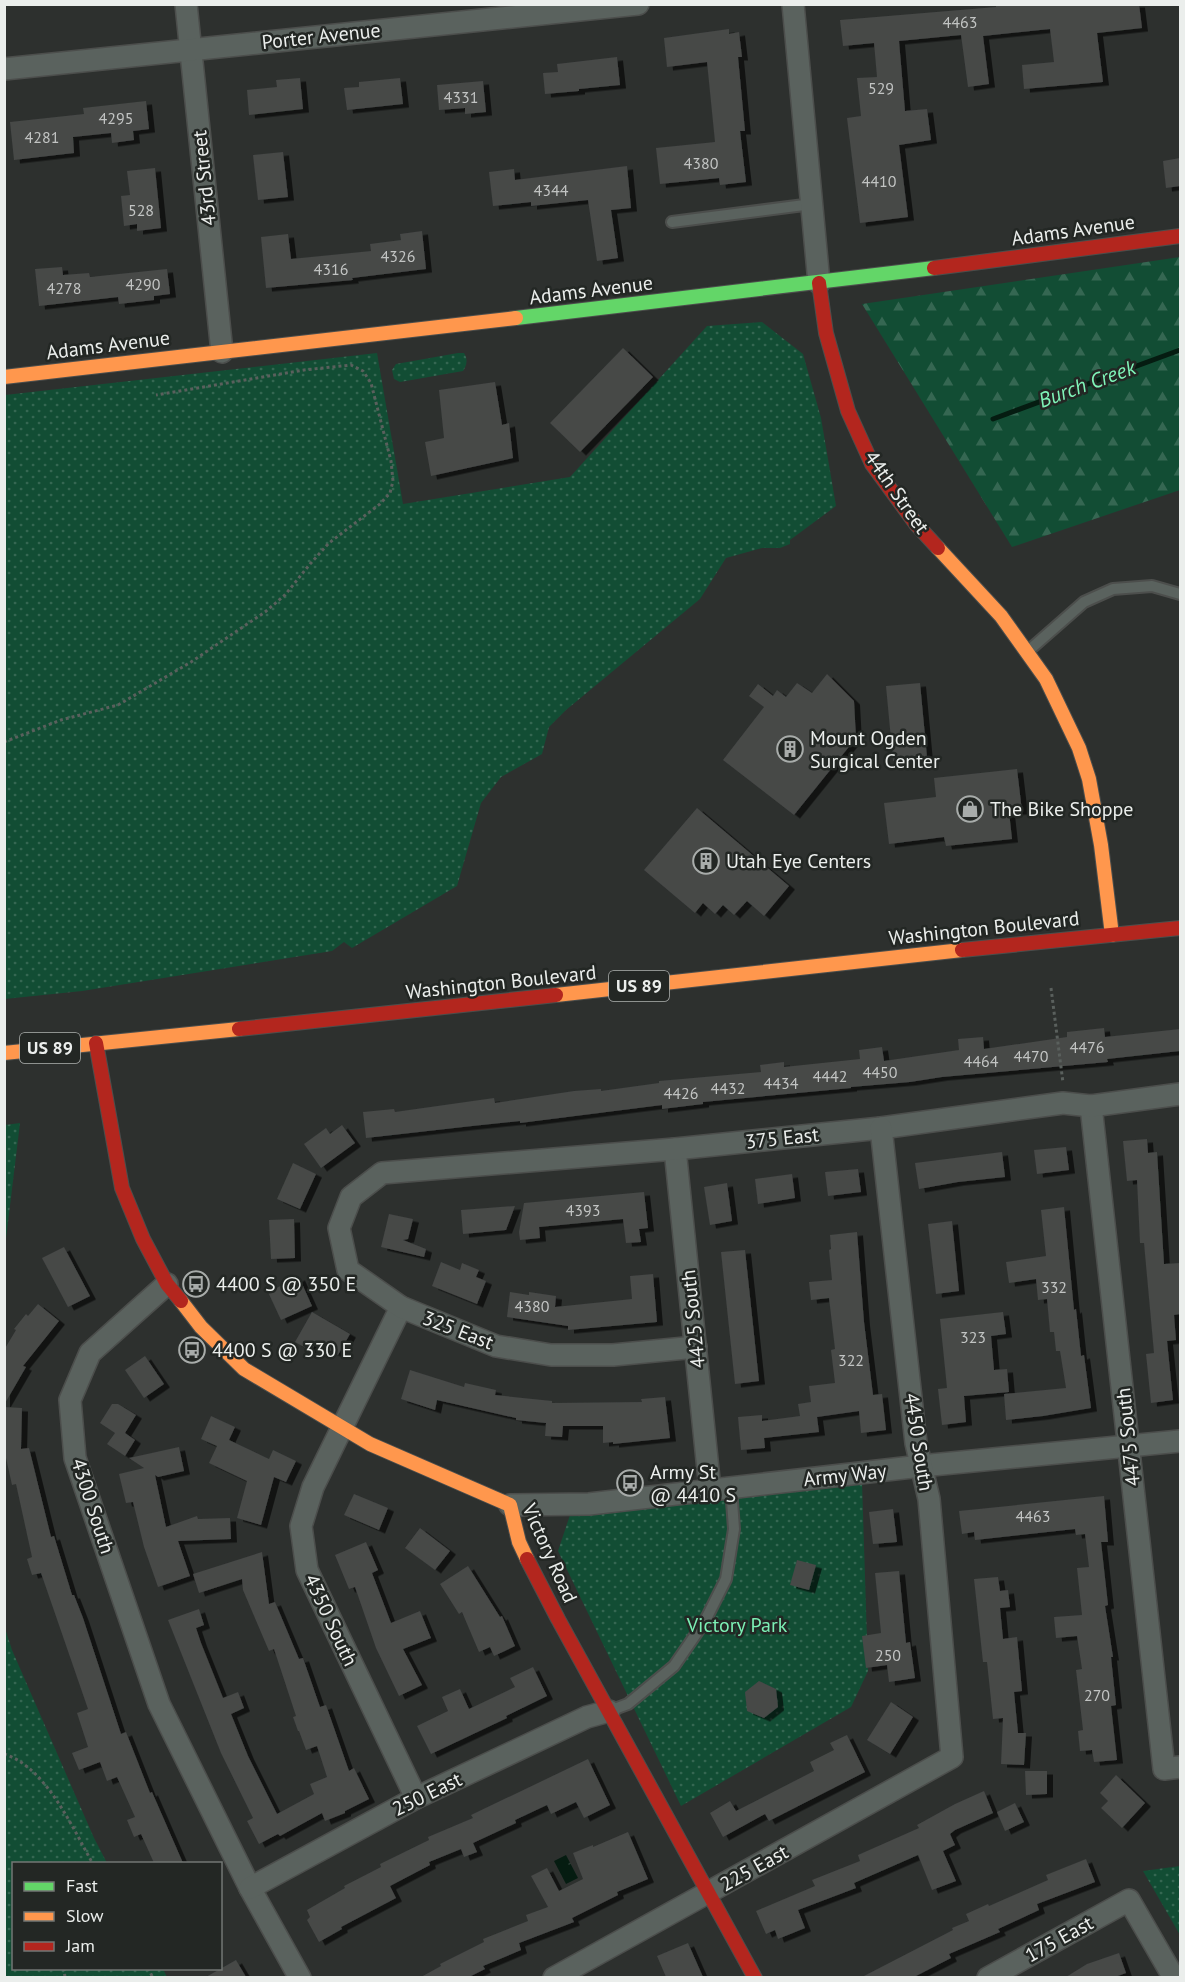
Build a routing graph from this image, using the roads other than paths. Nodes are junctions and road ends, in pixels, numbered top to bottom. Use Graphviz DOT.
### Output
graph roads {
  1 [pos="186,4"];
  2 [pos="638,4"];
  3 [pos="794,4"];
  4 [pos="190,49"];
  5 [pos="4,69"];
  6 [pos="812,204"];
  7 [pos="672,222"];
  8 [pos="1180,236"];
  9 [pos="819,283"];
  10 [pos="222,352"];
  11 [pos="4,377"];
  12 [pos="1180,594"];
  13 [pos="1026,652"];
  14 [pos="1180,928"];
  15 [pos="1112,935"];
  16 [pos="96,1042"];
  17 [pos="4,1053"];
  18 [pos="1180,1094"];
  19 [pos="1091,1106"];
  20 [pos="881,1128"];
  21 [pos="675,1149"];
  22 [pos="382,1173"];
  23 [pos="167,1284"];
  24 [pos="401,1307"];
  25 [pos="696,1347"];
  26 [pos="344,1427"];
  27 [pos="1180,1441"];
  28 [pos="1128,1447"];
  29 [pos="921,1466"];
  30 [pos="731,1487"];
  31 [pos="710,1489"];
  32 [pos="510,1505"];
  33 [pos="609,1711"];
  34 [pos="952,1757"];
  35 [pos="1172,1768"];
  36 [pos="416,1798"];
  37 [pos="250,1888"];
  38 [pos="710,1892"];
  39 [pos="300,1977"];
  40 [pos="554,1977"];
  41 [pos="756,1977"];
  42 [pos="988,1977"];
  43 [pos="1174,1977"];
  1 -- 4 [label="street, 43rd Street"];
  2 -- 4 [label="street, Porter Avenue"];
  3 -- 6 [label="street, 44th Street"];
  4 -- 5 [label="street, Porter Avenue"];
  4 -- 10 [label="street, 43rd Street"];
  6 -- 7 [label="lane"];
  6 -- 9 [label="street, 44th Street"];
  8 -- 9 [label="street, Adams Avenue"];
  9 -- 10 [label="street, Adams Avenue"];
  9 -- 13 [label="street, 44th Street"];
  10 -- 11 [label="street, Adams Avenue"];
  12 -- 13 [label="lane"];
  13 -- 15 [label="street, 44th Street"];
  14 -- 15 [label="street, Washington Boulevard / US 89"];
  15 -- 16 [label="street, Washington Boulevard / US 89"];
  16 -- 17 [label="street, Washington Boulevard / US 89"];
  16 -- 23 [label="street"];
  18 -- 19 [label="street, 375 East"];
  19 -- 20 [label="street, 375 East"];
  19 -- 28 [label="street, 4475 South"];
  20 -- 21 [label="street, 375 East"];
  20 -- 29 [label="street, 4450 South"];
  21 -- 22 [label="street, 375 East"];
  21 -- 25 [label="street, 4425 South"];
  22 -- 24 [label="street, 325 East"];
  23 -- 26 [label="street, Victory Road"];
  23 -- 37 [label="street, 4300 South"];
  24 -- 25 [label="street, 325 East"];
  24 -- 26 [label="street, 4350 South"];
  25 -- 31 [label="street, 4425 South"];
  26 -- 32 [label="street, Victory Road"];
  26 -- 36 [label="street, 4350 South"];
  27 -- 28 [label="street, Army Way"];
  28 -- 29 [label="street, Army Way"];
  28 -- 35 [label="street, 4475 South"];
  29 -- 30 [label="street, Army Way"];
  29 -- 34 [label="street, 4450 South"];
  30 -- 31 [label="street, Army Way"];
  30 -- 33 [label="lane"];
  31 -- 32 [label="street, Army Way"];
  32 -- 33 [label="street, Victory Road"];
  33 -- 36 [label="street, 250 East"];
  33 -- 38 [label="street, Victory Road"];
  34 -- 38 [label="street, 225 East"];
  36 -- 37 [label="street, 250 East"];
  37 -- 39 [label="street, 4300 South"];
  38 -- 40 [label="street, 225 East"];
  38 -- 41 [label="street, Victory Road"];
  42 -- 43 [label="street, 175 East"];
}
